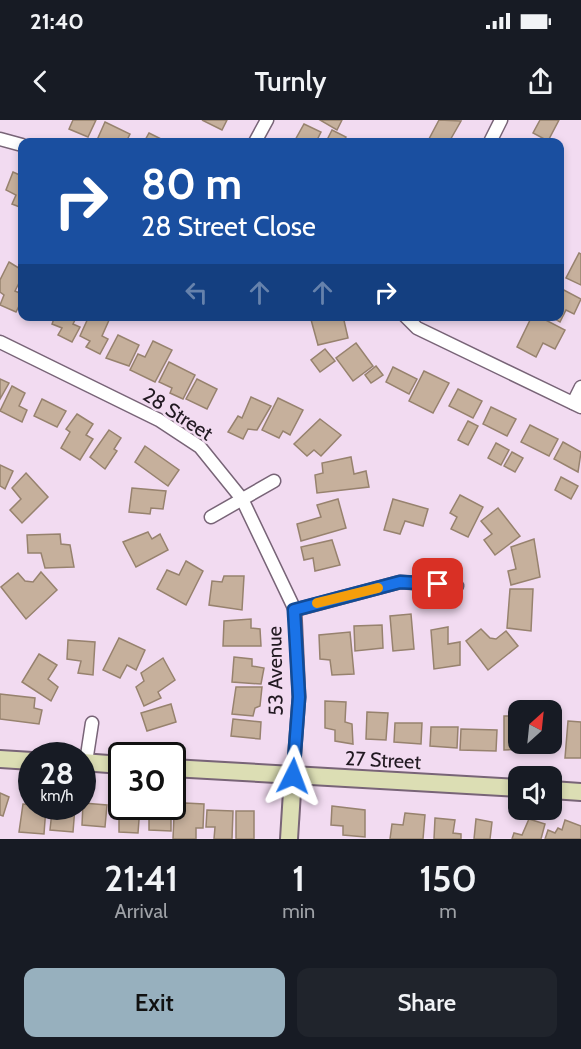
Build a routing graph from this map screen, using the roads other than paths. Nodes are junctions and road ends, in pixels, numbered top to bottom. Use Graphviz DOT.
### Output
graph roads {
  1 [pos="267,120"];
  2 [pos="501,120"];
  3 [pos="257,138"];
  4 [pos="492,138"];
  5 [pos="0,140"];
  6 [pos="18,144"];
  7 [pos="410,321"];
  8 [pos="0,342"];
  9 [pos="581,387"];
  10 [pos="577,405"];
  11 [pos="274,481"];
  12 [pos="242,499"];
  13 [pos="211,517"];
  14 [pos="457,586"];
  15 [pos="294,610"];
  16 [pos="92,723"];
  17 [pos="88,742"];
  18 [pos="0,759"];
  19 [pos="18,760"];
  20 [pos="186,769"];
  21 [pos="293,776"];
  22 [pos="508,787"];
  23 [pos="562,791"];
  24 [pos="581,792"];
  25 [pos="289,839"];
  1 -- 3 [label="street"];
  2 -- 4 [label="street"];
  5 -- 6 [label="street"];
  7 -- 10 [label="street"];
  8 -- 12 [label="street, 28 Street"];
  9 -- 10 [label="street"];
  11 -- 12 [label="street"];
  12 -- 13 [label="street"];
  12 -- 15 [label="street, 28 Street"];
  14 -- 15 [label="street"];
  15 -- 21 [label="street, 53 Avenue"];
  16 -- 17 [label="street"];
  18 -- 19 [label="street"];
  20 -- 21 [label="street, 27 Street"];
  21 -- 22 [label="street, 27 Street"];
  21 -- 25 [label="street, 53 Avenue"];
  23 -- 24 [label="street"];
}
